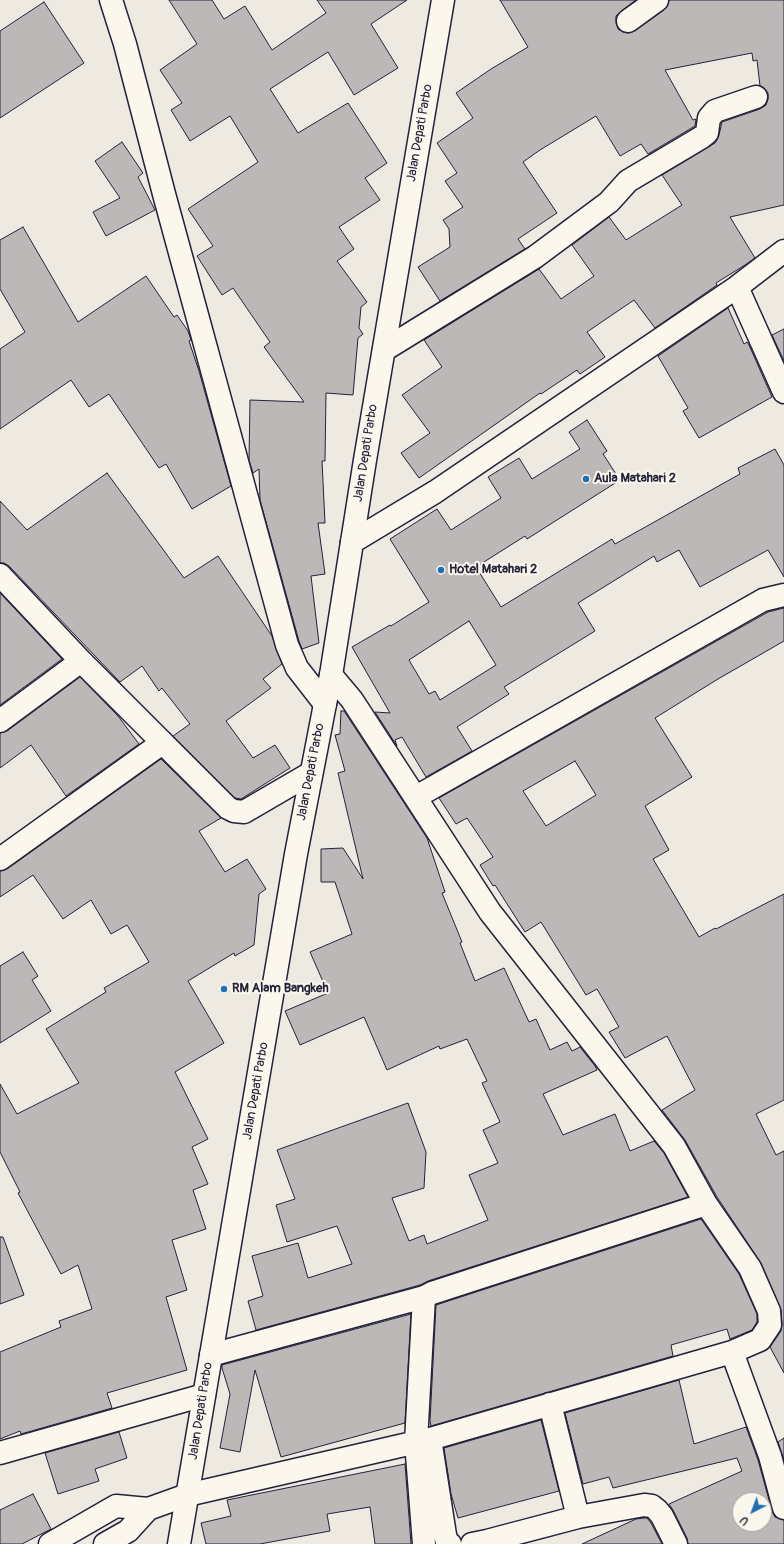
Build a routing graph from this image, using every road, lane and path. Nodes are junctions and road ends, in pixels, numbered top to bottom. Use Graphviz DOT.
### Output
graph roads {
  1 [pos="111,0"];
  2 [pos="443,0"];
  3 [pos="657,0"];
  4 [pos="628,21"];
  5 [pos="756,97"];
  6 [pos="784,251"];
  7 [pos="737,287"];
  8 [pos="384,350"];
  9 [pos="784,392"];
  10 [pos="352,542"];
  11 [pos="0,575"];
  12 [pos="784,595"];
  13 [pos="81,661"];
  14 [pos="332,675"];
  15 [pos="324,704"];
  16 [pos="0,721"];
  17 [pos="162,743"];
  18 [pos="311,773"];
  19 [pos="416,797"];
  20 [pos="0,859"];
  21 [pos="706,1204"];
  22 [pos="433,1293"];
  23 [pos="732,1352"];
  24 [pos="210,1355"];
  25 [pos="204,1395"];
  26 [pos="550,1404"];
  27 [pos="423,1440"];
  28 [pos="0,1453"];
  29 [pos="187,1495"];
  30 [pos="784,1508"];
  31 [pos="148,1509"];
  32 [pos="578,1517"];
  33 [pos="482,1543"];
  34 [pos="50,1544"];
  35 [pos="105,1544"];
  36 [pos="179,1544"];
  37 [pos="424,1544"];
  38 [pos="450,1544"];
  39 [pos="676,1544"];
  1 -- 15 [label="street"];
  2 -- 8 [label="street, Jalan Depati Parbo"];
  3 -- 4 [label="street"];
  5 -- 8 [label="street"];
  6 -- 7 [label="street"];
  7 -- 9 [label="street"];
  7 -- 10 [label="street"];
  8 -- 10 [label="street, Jalan Depati Parbo"];
  10 -- 14 [label="street, Jalan Depati Parbo"];
  11 -- 13 [label="street"];
  12 -- 19 [label="street"];
  13 -- 16 [label="street"];
  13 -- 17 [label="street"];
  14 -- 15 [label="street, Jalan Depati Parbo"];
  14 -- 19 [label="street"];
  15 -- 18 [label="street, Jalan Depati Parbo"];
  17 -- 18 [label="street"];
  17 -- 20 [label="street"];
  18 -- 24 [label="street, Jalan Depati Parbo"];
  19 -- 21 [label="street"];
  21 -- 22 [label="street"];
  21 -- 23 [label="street"];
  22 -- 24 [label="street"];
  22 -- 27 [label="street"];
  23 -- 26 [label="street"];
  23 -- 30 [label="street"];
  24 -- 25 [label="street, Jalan Depati Parbo"];
  25 -- 28 [label="street"];
  25 -- 29 [label="street, Jalan Depati Parbo"];
  26 -- 27 [label="street"];
  26 -- 32 [label="street"];
  27 -- 29 [label="street"];
  27 -- 37 [label="street"];
  27 -- 38 [label="street"];
  29 -- 31 [label="street"];
  29 -- 36 [label="street, Jalan Depati Parbo"];
  31 -- 34 [label="street"];
  31 -- 35 [label="street"];
  32 -- 33 [label="street"];
  32 -- 39 [label="street"];
}
